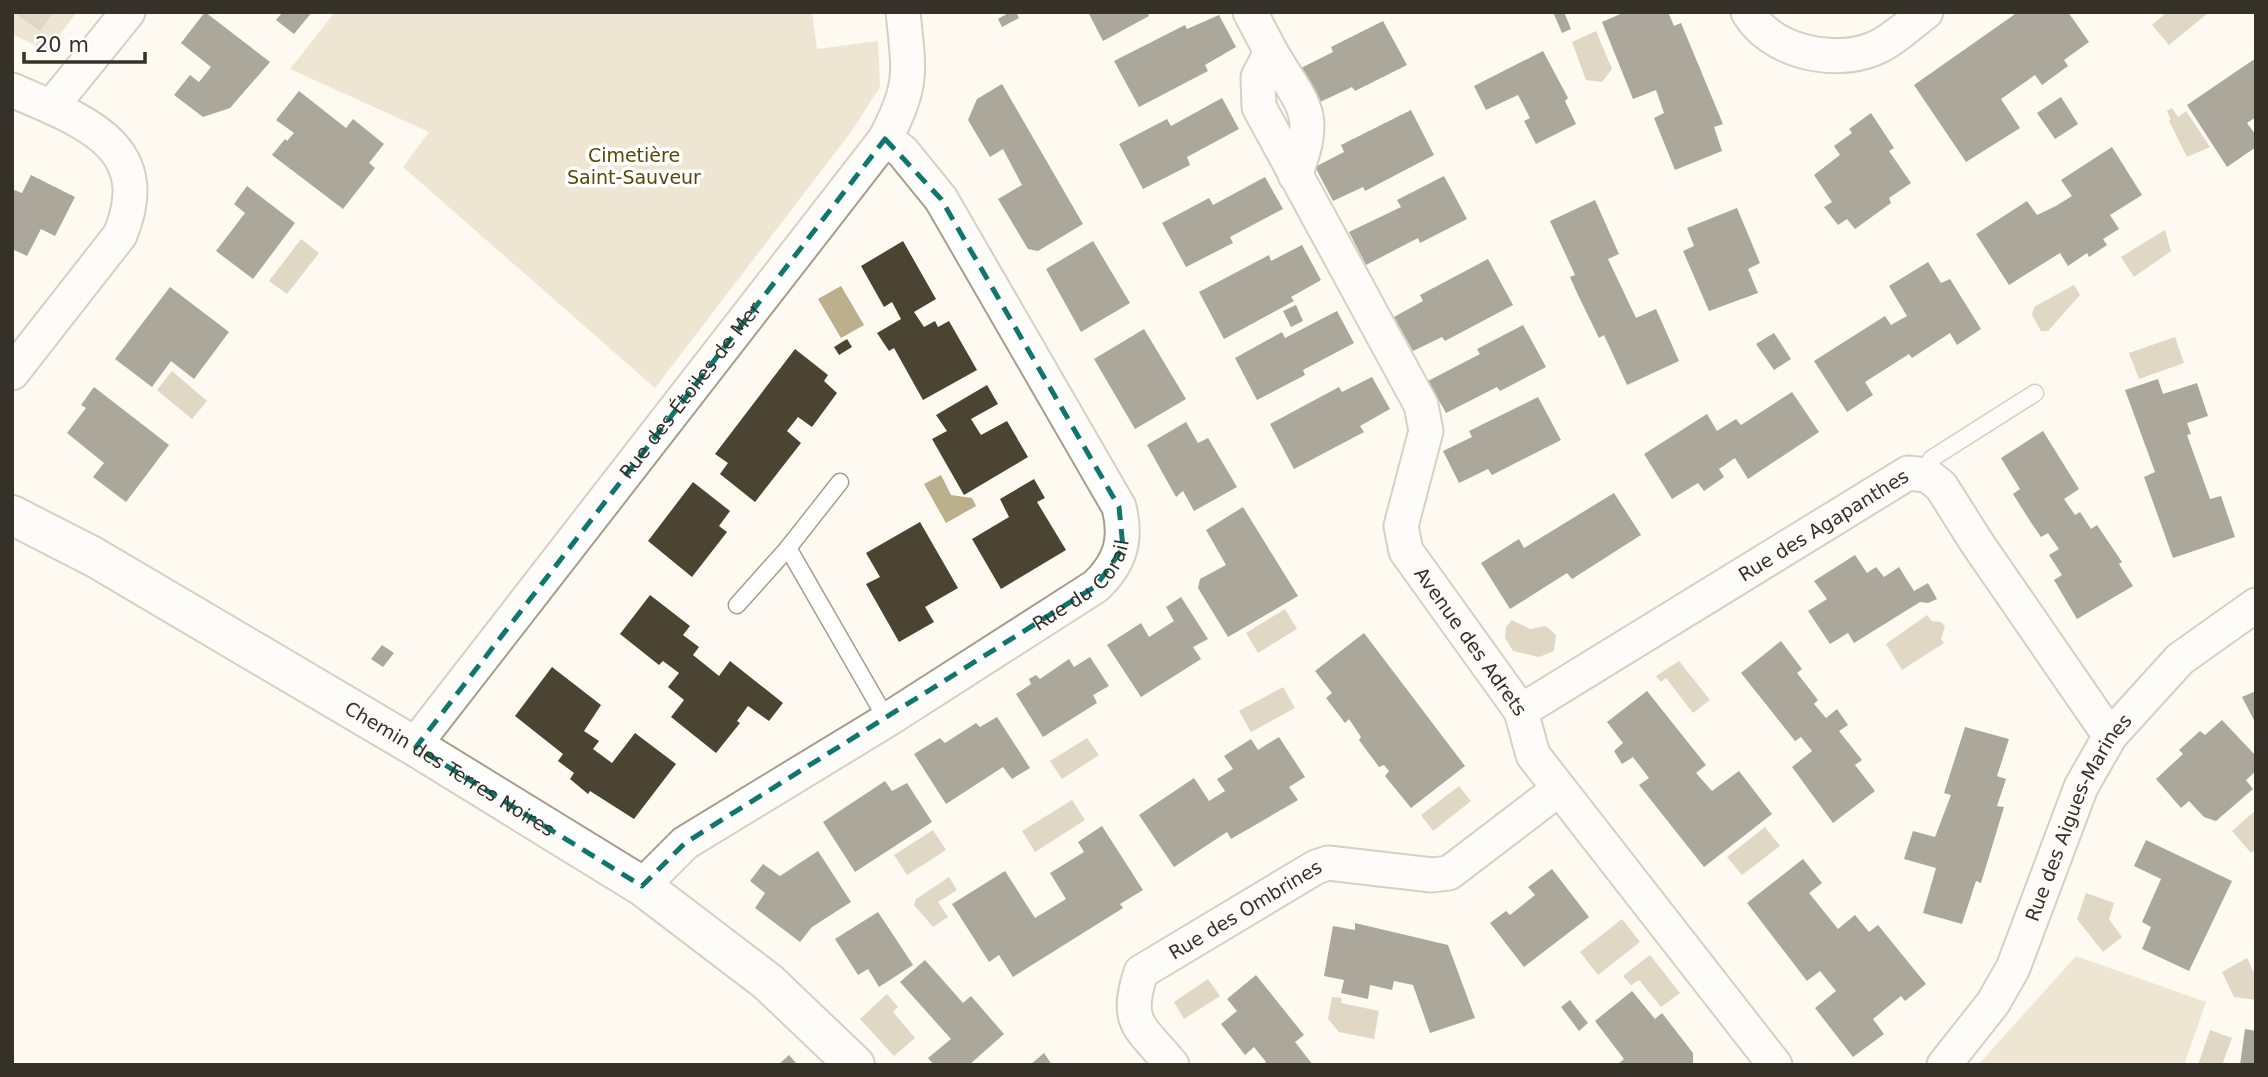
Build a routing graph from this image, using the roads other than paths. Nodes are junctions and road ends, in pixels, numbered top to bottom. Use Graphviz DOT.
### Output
graph roads {
  1 [pos="128,12"];
  2 [pos="903,12"];
  3 [pos="1250,12"];
  4 [pos="1748,12"];
  5 [pos="1926,12"];
  6 [pos="12,90"];
  7 [pos="51,107"];
  8 [pos="885,139"];
  9 [pos="12,373"];
  10 [pos="2035,393"];
  11 [pos="1927,475"];
  12 [pos="839,482"];
  13 [pos="12,515"];
  14 [pos="788,548"];
  15 [pos="737,605"];
  16 [pos="2256,606"];
  17 [pos="1521,711"];
  18 [pos="887,720"];
  19 [pos="2110,736"];
  20 [pos="416,747"];
  21 [pos="1559,789"];
  22 [pos="642,886"];
  23 [pos="855,1065"];
  24 [pos="1172,1065"];
  25 [pos="1775,1065"];
  26 [pos="1944,1065"];
  1 -- 7 [label="street"];
  2 -- 8 [label="street, Rue des Étoiles de Mer"];
  3 -- 17 [label="street, Avenue des Adrets"];
  4 -- 5 [label="street"];
  6 -- 7 [label="street"];
  7 -- 9 [label="street"];
  8 -- 18 [label="street, Rue du Corail"];
  8 -- 20 [label="street, Rue des Étoiles de Mer"];
  10 -- 11 [label="lane"];
  11 -- 17 [label="street, Rue des Agapanthes"];
  11 -- 19 [label="street, Rue des Agapanthes"];
  12 -- 14 [label="lane"];
  13 -- 20 [label="street, Chemin des Terres Noires"];
  14 -- 15 [label="lane"];
  14 -- 18 [label="lane"];
  16 -- 19 [label="street, Rue des Aigues-Marines"];
  17 -- 21 [label="street, Avenue des Adrets"];
  18 -- 22 [label="street, Rue du Corail"];
  19 -- 26 [label="street, Rue des Aigues-Marines"];
  20 -- 22 [label="street, Chemin des Terres Noires"];
  21 -- 24 [label="street, Rue des Ombrines"];
  21 -- 25 [label="street, Avenue des Adrets"];
  22 -- 23 [label="street, Chemin des Terres Noires"];
}
